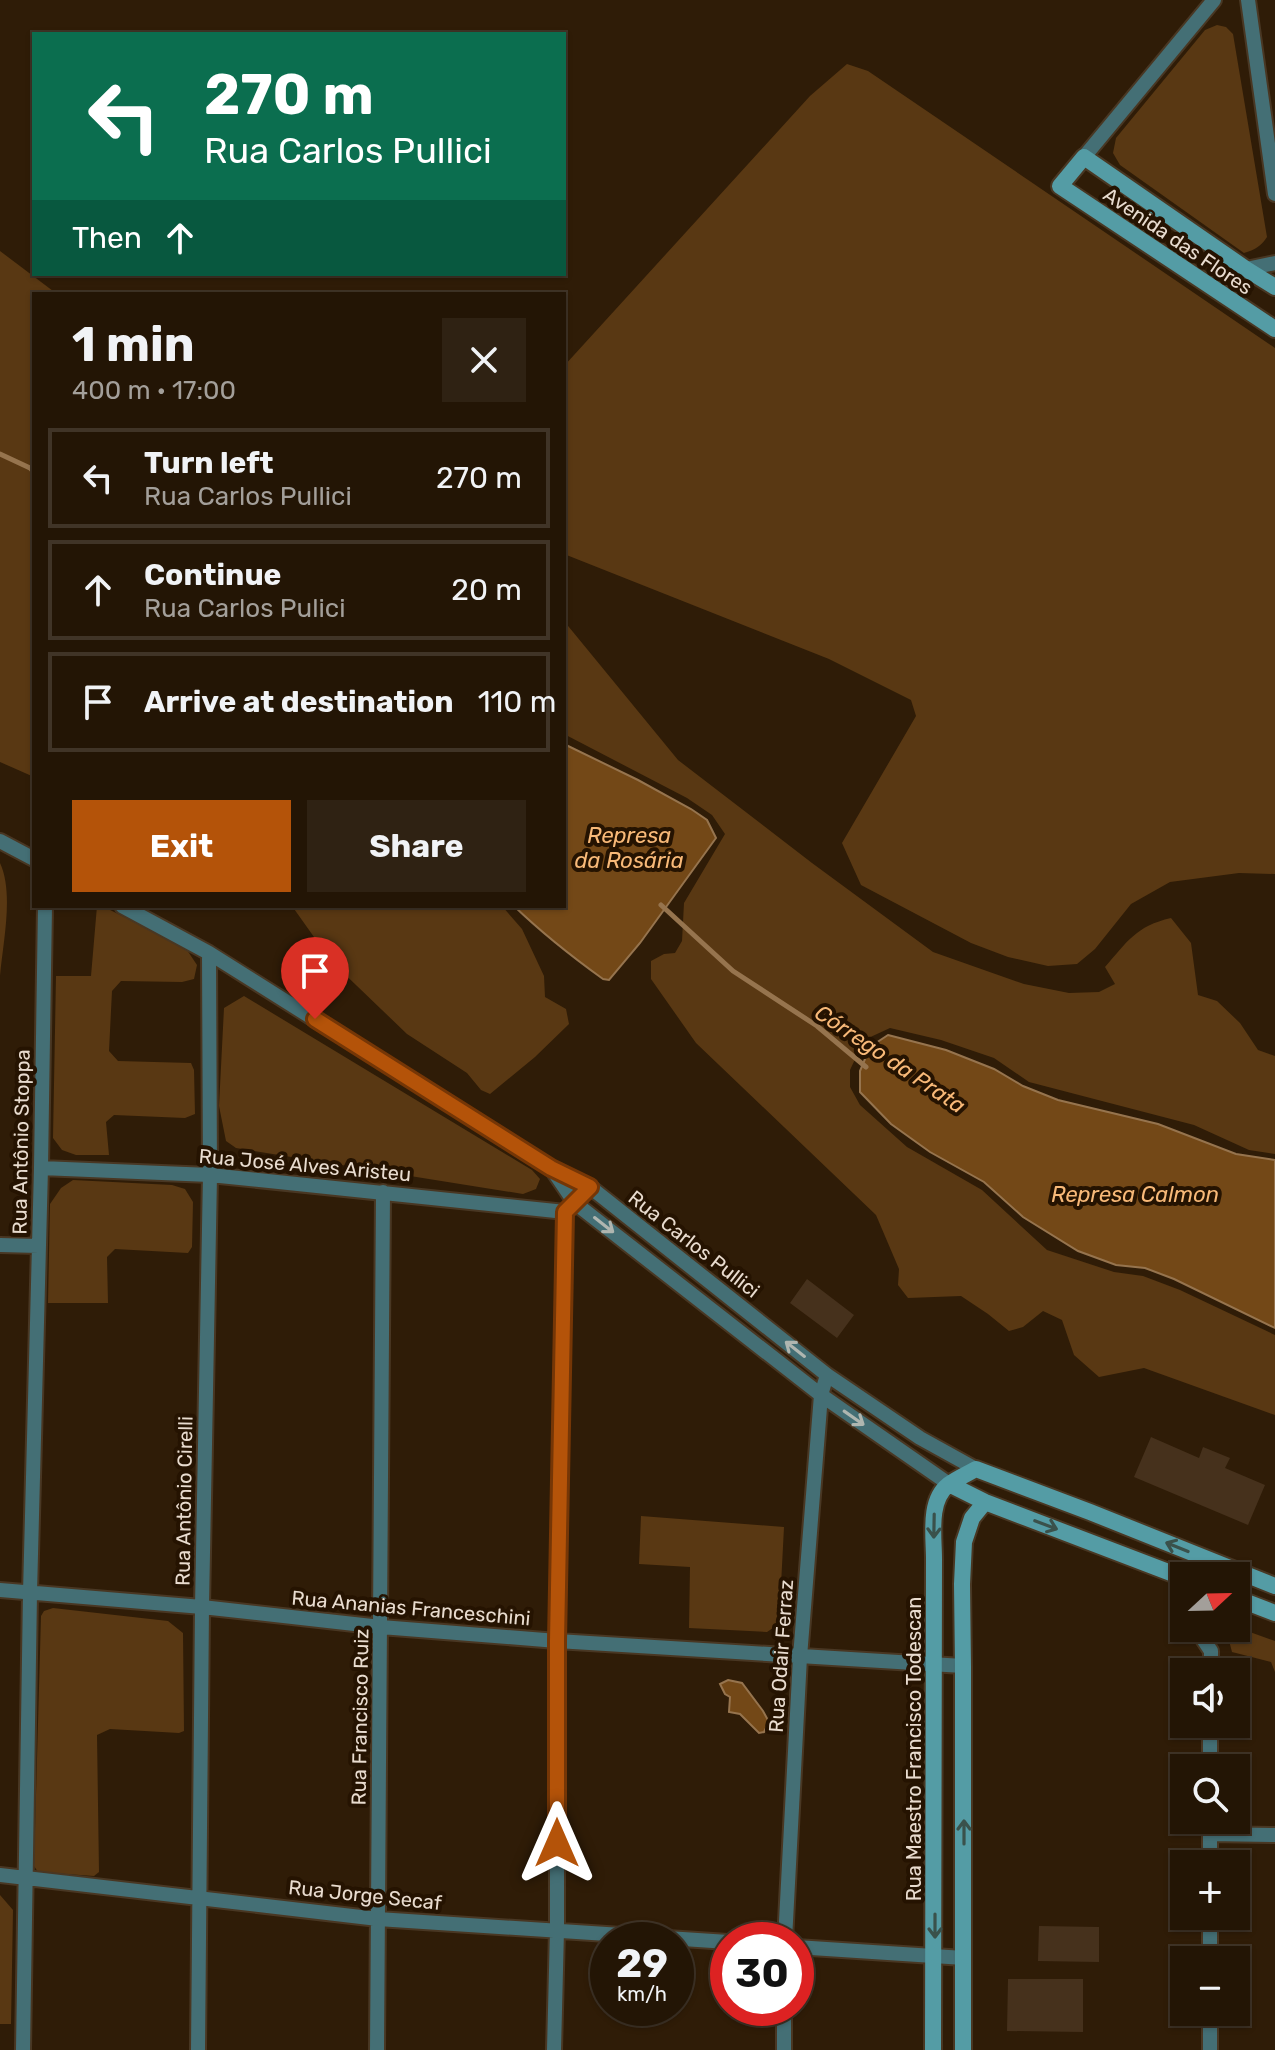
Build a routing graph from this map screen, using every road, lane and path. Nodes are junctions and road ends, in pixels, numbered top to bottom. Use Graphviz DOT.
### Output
graph roads {
  1 [pos="1214,0"];
  2 [pos="1248,0"];
  3 [pos="1270,127"];
  4 [pos="1084,157"];
  5 [pos="1275,194"];
  6 [pos="1275,263"];
  7 [pos="1246,269"];
  8 [pos="1275,287"];
  9 [pos="1275,329"];
  10 [pos="0,841"];
  11 [pos="32,858"];
  12 [pos="45,908"];
  13 [pos="126,908"];
  14 [pos="209,953"];
  15 [pos="41,1168"];
  16 [pos="551,1168"];
  17 [pos="210,1175"];
  18 [pos="590,1187"];
  19 [pos="383,1192"];
  20 [pos="570,1207"];
  21 [pos="0,1245"];
  22 [pos="39,1246"];
  23 [pos="827,1375"];
  24 [pos="821,1395"];
  25 [pos="976,1469"];
  26 [pos="949,1484"];
  27 [pos="985,1502"];
  28 [pos="1170,1573"];
  29 [pos="1275,1586"];
  30 [pos="0,1590"];
  31 [pos="30,1593"];
  32 [pos="1250,1603"];
  33 [pos="202,1607"];
  34 [pos="1275,1613"];
  35 [pos="381,1627"];
  36 [pos="557,1641"];
  37 [pos="800,1657"];
  38 [pos="935,1665"];
  39 [pos="963,1666"];
  40 [pos="1250,1832"];
  41 [pos="1275,1835"];
  42 [pos="0,1875"];
  43 [pos="25,1878"];
  44 [pos="199,1897"];
  45 [pos="378,1919"];
  46 [pos="786,1922"];
  47 [pos="557,1930"];
  48 [pos="710,1941"];
  49 [pos="814,1948"];
  50 [pos="935,1956"];
  51 [pos="964,1958"];
  52 [pos="784,2026"];
  53 [pos="1210,2026"];
  54 [pos="23,2050"];
  55 [pos="198,2050"];
  56 [pos="377,2050"];
  57 [pos="554,2050"];
  58 [pos="784,2050"];
  59 [pos="933,2050"];
  60 [pos="963,2050"];
  61 [pos="1210,2050"];
  1 -- 4 [label="street"];
  2 -- 3 [label="street"];
  3 -- 5 [label="street"];
  4 -- 7 [label="main road, Avenida das Flores"];
  4 -- 9 [label="main road, Avenida das Flores"];
  6 -- 7 [label="street"];
  7 -- 8 [label="main road, Avenida das Flores"];
  10 -- 11 [label="street"];
  12 -- 15 [label="street, Rua Antônio Stoppa"];
  13 -- 14 [label="street"];
  14 -- 16 [label="street"];
  14 -- 17 [label="street, Rua Antônio Cirelli"];
  15 -- 17 [label="street, Rua José Alves Aristeu"];
  15 -- 22 [label="street, Rua Antônio Stoppa"];
  16 -- 18 [label="street, Rua Carlos Pullici"];
  16 -- 20 [label="street, Rua Carlos Pullici"];
  17 -- 19 [label="street, Rua José Alves Aristeu"];
  17 -- 33 [label="street, Rua Antônio Cirelli"];
  18 -- 20 [label="street"];
  23 -- 18 [label="street, Rua Carlos Pullici, one-way"];
  19 -- 20 [label="street, Rua José Alves Aristeu"];
  19 -- 35 [label="street, Rua Francisco Ruiz"];
  20 -- 24 [label="street, Rua Carlos Pullici, one-way"];
  20 -- 36 [label="street"];
  21 -- 22 [label="street"];
  22 -- 31 [label="street, Rua Antônio Stoppa"];
  23 -- 24 [label="street, Rua Odair Ferraz"];
  23 -- 25 [label="street, Rua Carlos Pullici"];
  24 -- 26 [label="street, Rua Carlos Pullici, one-way"];
  24 -- 37 [label="street, Rua Odair Ferraz"];
  25 -- 26 [label="main road"];
  29 -- 25 [label="main road, Rua Carlos Pullici, one-way"];
  26 -- 27 [label="main road, Rua Carlos Pullici"];
  26 -- 38 [label="main road, Rua Maestro Francisco Todescan, one-way"];
  27 -- 28 [label="main road, Rua Carlos Pullici, one-way"];
  27 -- 39 [label="main road"];
  30 -- 31 [label="street, Rua Ananias Franceschini"];
  31 -- 33 [label="street, Rua Ananias Franceschini"];
  31 -- 43 [label="street, Rua Antônio Stoppa"];
  32 -- 34 [label="main road"];
  33 -- 35 [label="street, Rua Ananias Franceschini"];
  33 -- 44 [label="street, Rua Antônio Cirelli"];
  35 -- 36 [label="street, Rua Ananias Franceschini"];
  35 -- 45 [label="street, Rua Francisco Ruiz"];
  36 -- 37 [label="street, Rua Ananias Franceschini"];
  36 -- 47 [label="street"];
  37 -- 38 [label="street, Rua Ananias Franceschini"];
  37 -- 46 [label="street, Rua Odair Ferraz"];
  38 -- 39 [label="street, Rua Ananias Franceschini"];
  38 -- 50 [label="main road, Rua Maestro Francisco Todescan, one-way"];
  51 -- 39 [label="main road, one-way"];
  40 -- 41 [label="street"];
  42 -- 43 [label="street, Rua Jorge Secaf"];
  43 -- 44 [label="street, Rua Jorge Secaf"];
  43 -- 54 [label="street, Rua Antônio Stoppa"];
  44 -- 45 [label="street, Rua Jorge Secaf"];
  44 -- 55 [label="street, Rua Antônio Cirelli"];
  45 -- 47 [label="street, Rua Jorge Secaf"];
  45 -- 56 [label="street, Rua Francisco Ruiz"];
  47 -- 48 [label="street, Rua Jorge Secaf"];
  47 -- 57 [label="street"];
  49 -- 50 [label="street"];
  50 -- 51 [label="street"];
  50 -- 59 [label="main road, Rua Maestro Francisco Todescan"];
  51 -- 60 [label="main road"];
  52 -- 58 [label="street"];
  53 -- 61 [label="street"];
}
